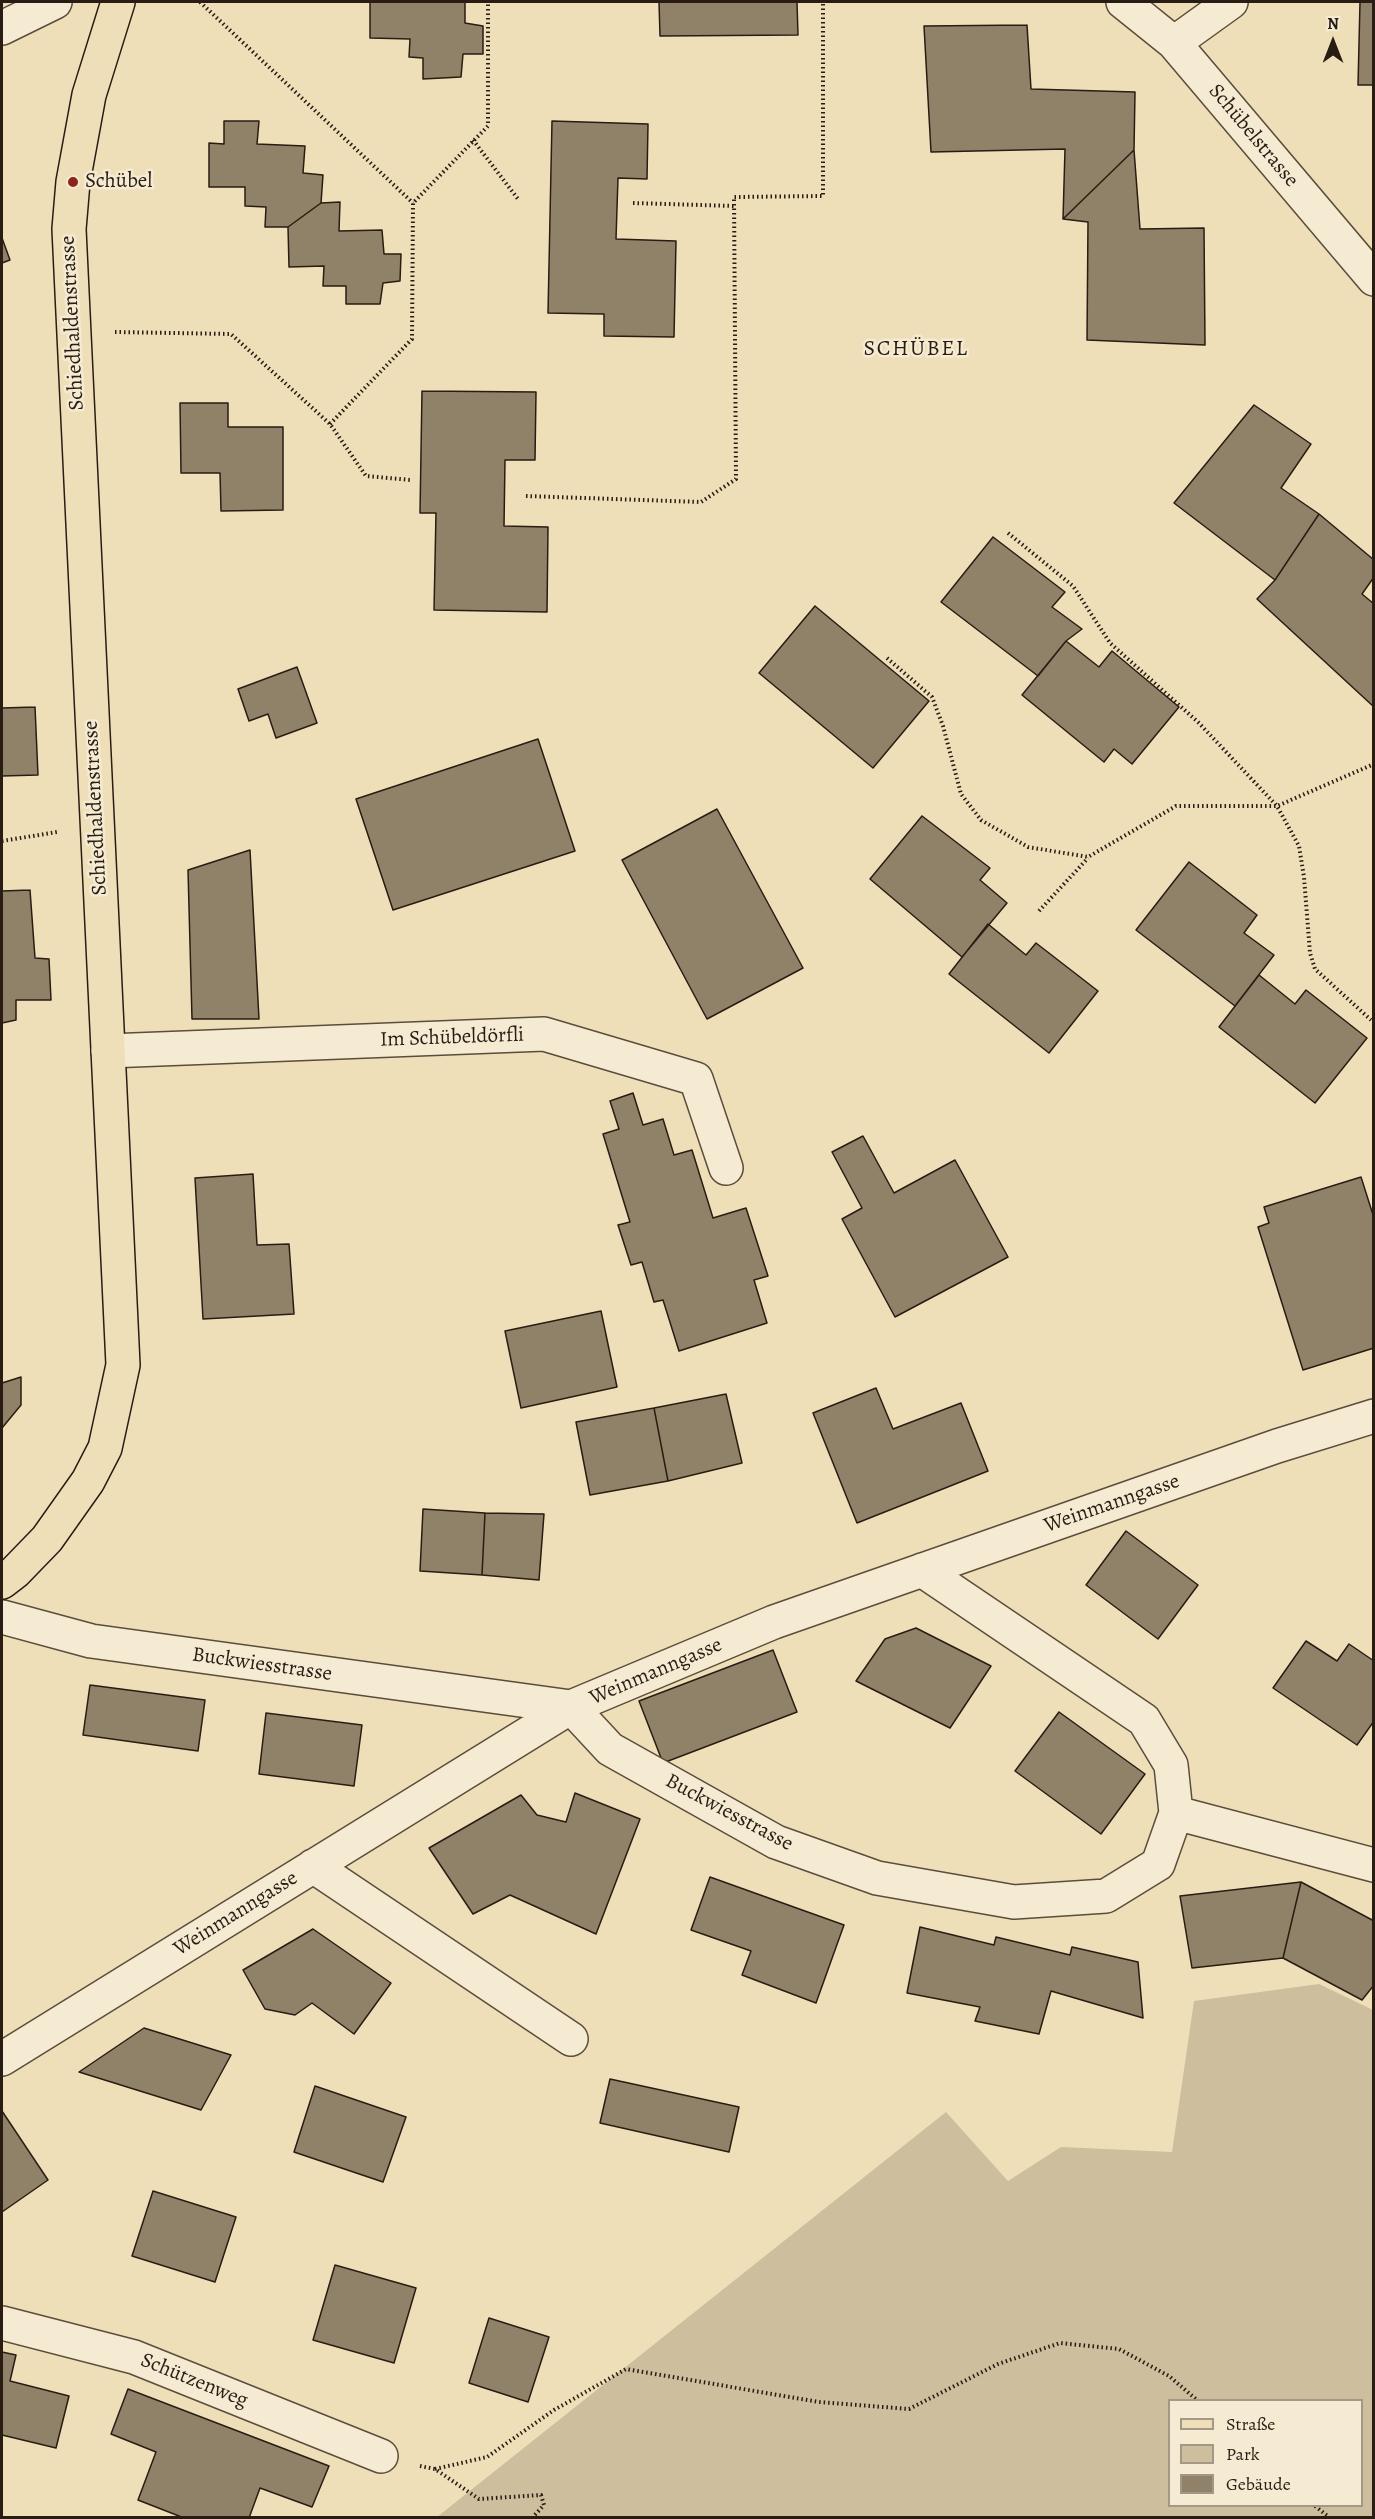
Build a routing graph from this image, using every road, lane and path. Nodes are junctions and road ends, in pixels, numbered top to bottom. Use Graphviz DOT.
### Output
graph roads {
  1 [pos="55,2"];
  2 [pos="118,2"];
  3 [pos="201,2"];
  4 [pos="488,2"];
  5 [pos="823,2"];
  6 [pos="1123,2"];
  7 [pos="1231,2"];
  8 [pos="2,28"];
  9 [pos="1174,43"];
  10 [pos="473,140"];
  11 [pos="518,199"];
  12 [pos="413,203"];
  13 [pos="633,203"];
  14 [pos="734,207"];
  15 [pos="1374,279"];
  16 [pos="73,331"];
  17 [pos="330,424"];
  18 [pos="411,480"];
  19 [pos="526,496"];
  20 [pos="1008,533"];
  21 [pos="887,658"];
  22 [pos="1374,764"];
  23 [pos="1277,806"];
  24 [pos="96,825"];
  25 [pos="2,841"];
  26 [pos="1088,857"];
  27 [pos="1039,911"];
  28 [pos="1371,1020"];
  29 [pos="108,1051"];
  30 [pos="726,1168"];
  31 [pos="1374,1416"];
  32 [pos="922,1570"];
  33 [pos="2,1582"];
  34 [pos="2,1617"];
  35 [pos="571,1707"];
  36 [pos="1176,1813"];
  37 [pos="1374,1865"];
  38 [pos="313,1866"];
  39 [pos="571,2039"];
  40 [pos="2,2059"];
  41 [pos="2,2323"];
  42 [pos="1196,2399"];
  43 [pos="381,2456"];
  44 [pos="1317,2507"];
  45 [pos="532,2517"];
  46 [pos="1329,2517"];
  1 -- 8 [label="street"];
  2 -- 16 [label="main road, Schiedhaldenstrasse"];
  3 -- 12 [label="path"];
  4 -- 10 [label="path"];
  5 -- 14 [label="path"];
  6 -- 9 [label="street, Schübelstrasse"];
  7 -- 9 [label="street"];
  9 -- 15 [label="street, Schübelstrasse"];
  10 -- 11 [label="path"];
  10 -- 12 [label="path"];
  12 -- 17 [label="path"];
  13 -- 14 [label="path"];
  14 -- 19 [label="path"];
  16 -- 17 [label="path"];
  16 -- 24 [label="main road, Schiedhaldenstrasse"];
  17 -- 18 [label="path"];
  20 -- 23 [label="path"];
  21 -- 26 [label="path"];
  22 -- 23 [label="path"];
  23 -- 26 [label="path"];
  23 -- 28 [label="path"];
  24 -- 25 [label="path"];
  24 -- 29 [label="main road, Schiedhaldenstrasse"];
  26 -- 27 [label="path"];
  29 -- 30 [label="street, Im Schübeldörfli"];
  29 -- 33 [label="main road, Schiedhaldenstrasse"];
  31 -- 32 [label="street, Weinmanngasse"];
  32 -- 35 [label="street, Weinmanngasse"];
  32 -- 36 [label="street, Buckwiesstrasse"];
  34 -- 35 [label="street, Buckwiesstrasse"];
  35 -- 36 [label="street, Buckwiesstrasse"];
  35 -- 38 [label="street, Weinmanngasse"];
  36 -- 37 [label="street"];
  38 -- 39 [label="street"];
  38 -- 40 [label="street, Weinmanngasse"];
  41 -- 43 [label="street, Schützenweg"];
  42 -- 45 [label="path"];
  44 -- 46 [label="path"];
}
